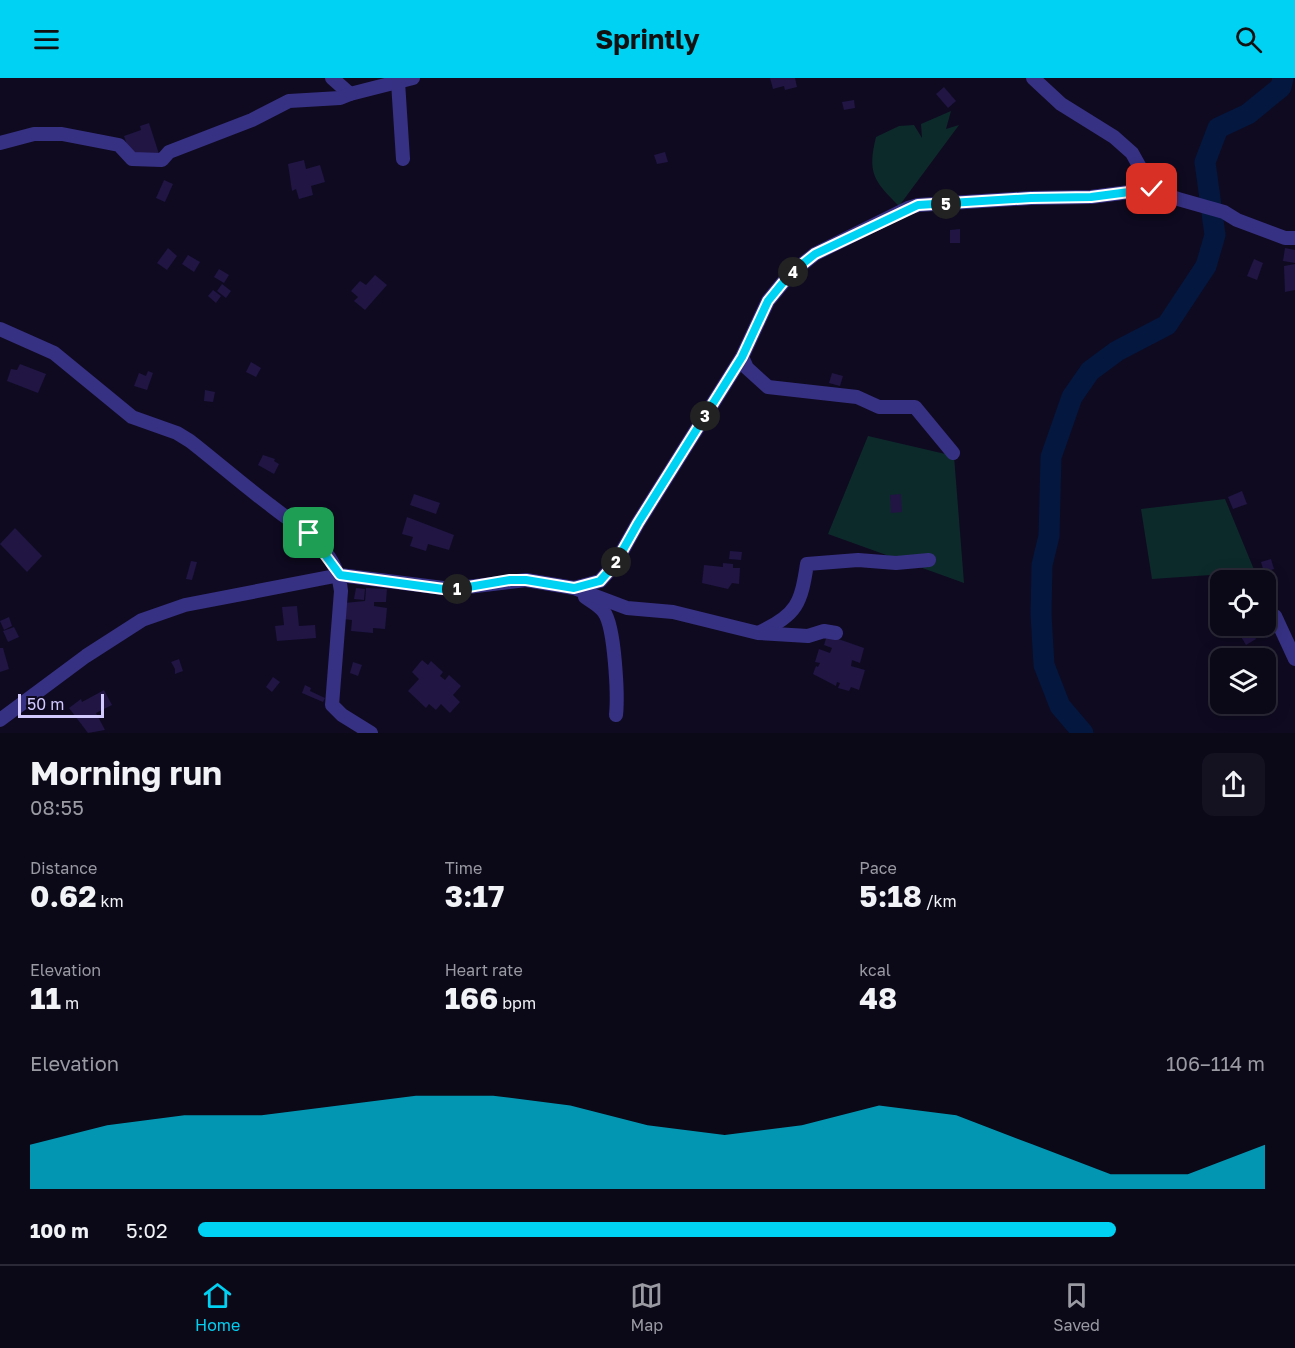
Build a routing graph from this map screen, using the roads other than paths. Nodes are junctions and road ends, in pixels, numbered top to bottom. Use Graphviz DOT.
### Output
graph roads {
  1 [pos="332,78"];
  2 [pos="413,78"];
  3 [pos="1033,78"];
  4 [pos="398,82"];
  5 [pos="350,94"];
  6 [pos="0,143"];
  7 [pos="403,159"];
  8 [pos="1152,189"];
  9 [pos="1295,238"];
  10 [pos="0,329"];
  11 [pos="742,357"];
  12 [pos="953,453"];
  13 [pos="929,560"];
  14 [pos="340,575"];
  15 [pos="574,588"];
  16 [pos="1276,618"];
  17 [pos="758,633"];
  18 [pos="836,633"];
  19 [pos="1295,659"];
  20 [pos="616,716"];
  21 [pos="0,720"];
  22 [pos="371,733"];
  1 -- 5 [label="street"];
  2 -- 4 [label="street"];
  3 -- 8 [label="street"];
  4 -- 5 [label="street"];
  4 -- 7 [label="street"];
  5 -- 6 [label="street"];
  8 -- 9 [label="street"];
  8 -- 11 [label="street"];
  10 -- 14 [label="street"];
  11 -- 12 [label="street"];
  11 -- 15 [label="street"];
  13 -- 17 [label="street"];
  14 -- 15 [label="street"];
  14 -- 21 [label="street"];
  14 -- 22 [label="street"];
  15 -- 17 [label="street"];
  15 -- 20 [label="street"];
  16 -- 19 [label="street"];
  17 -- 18 [label="street"];
}
